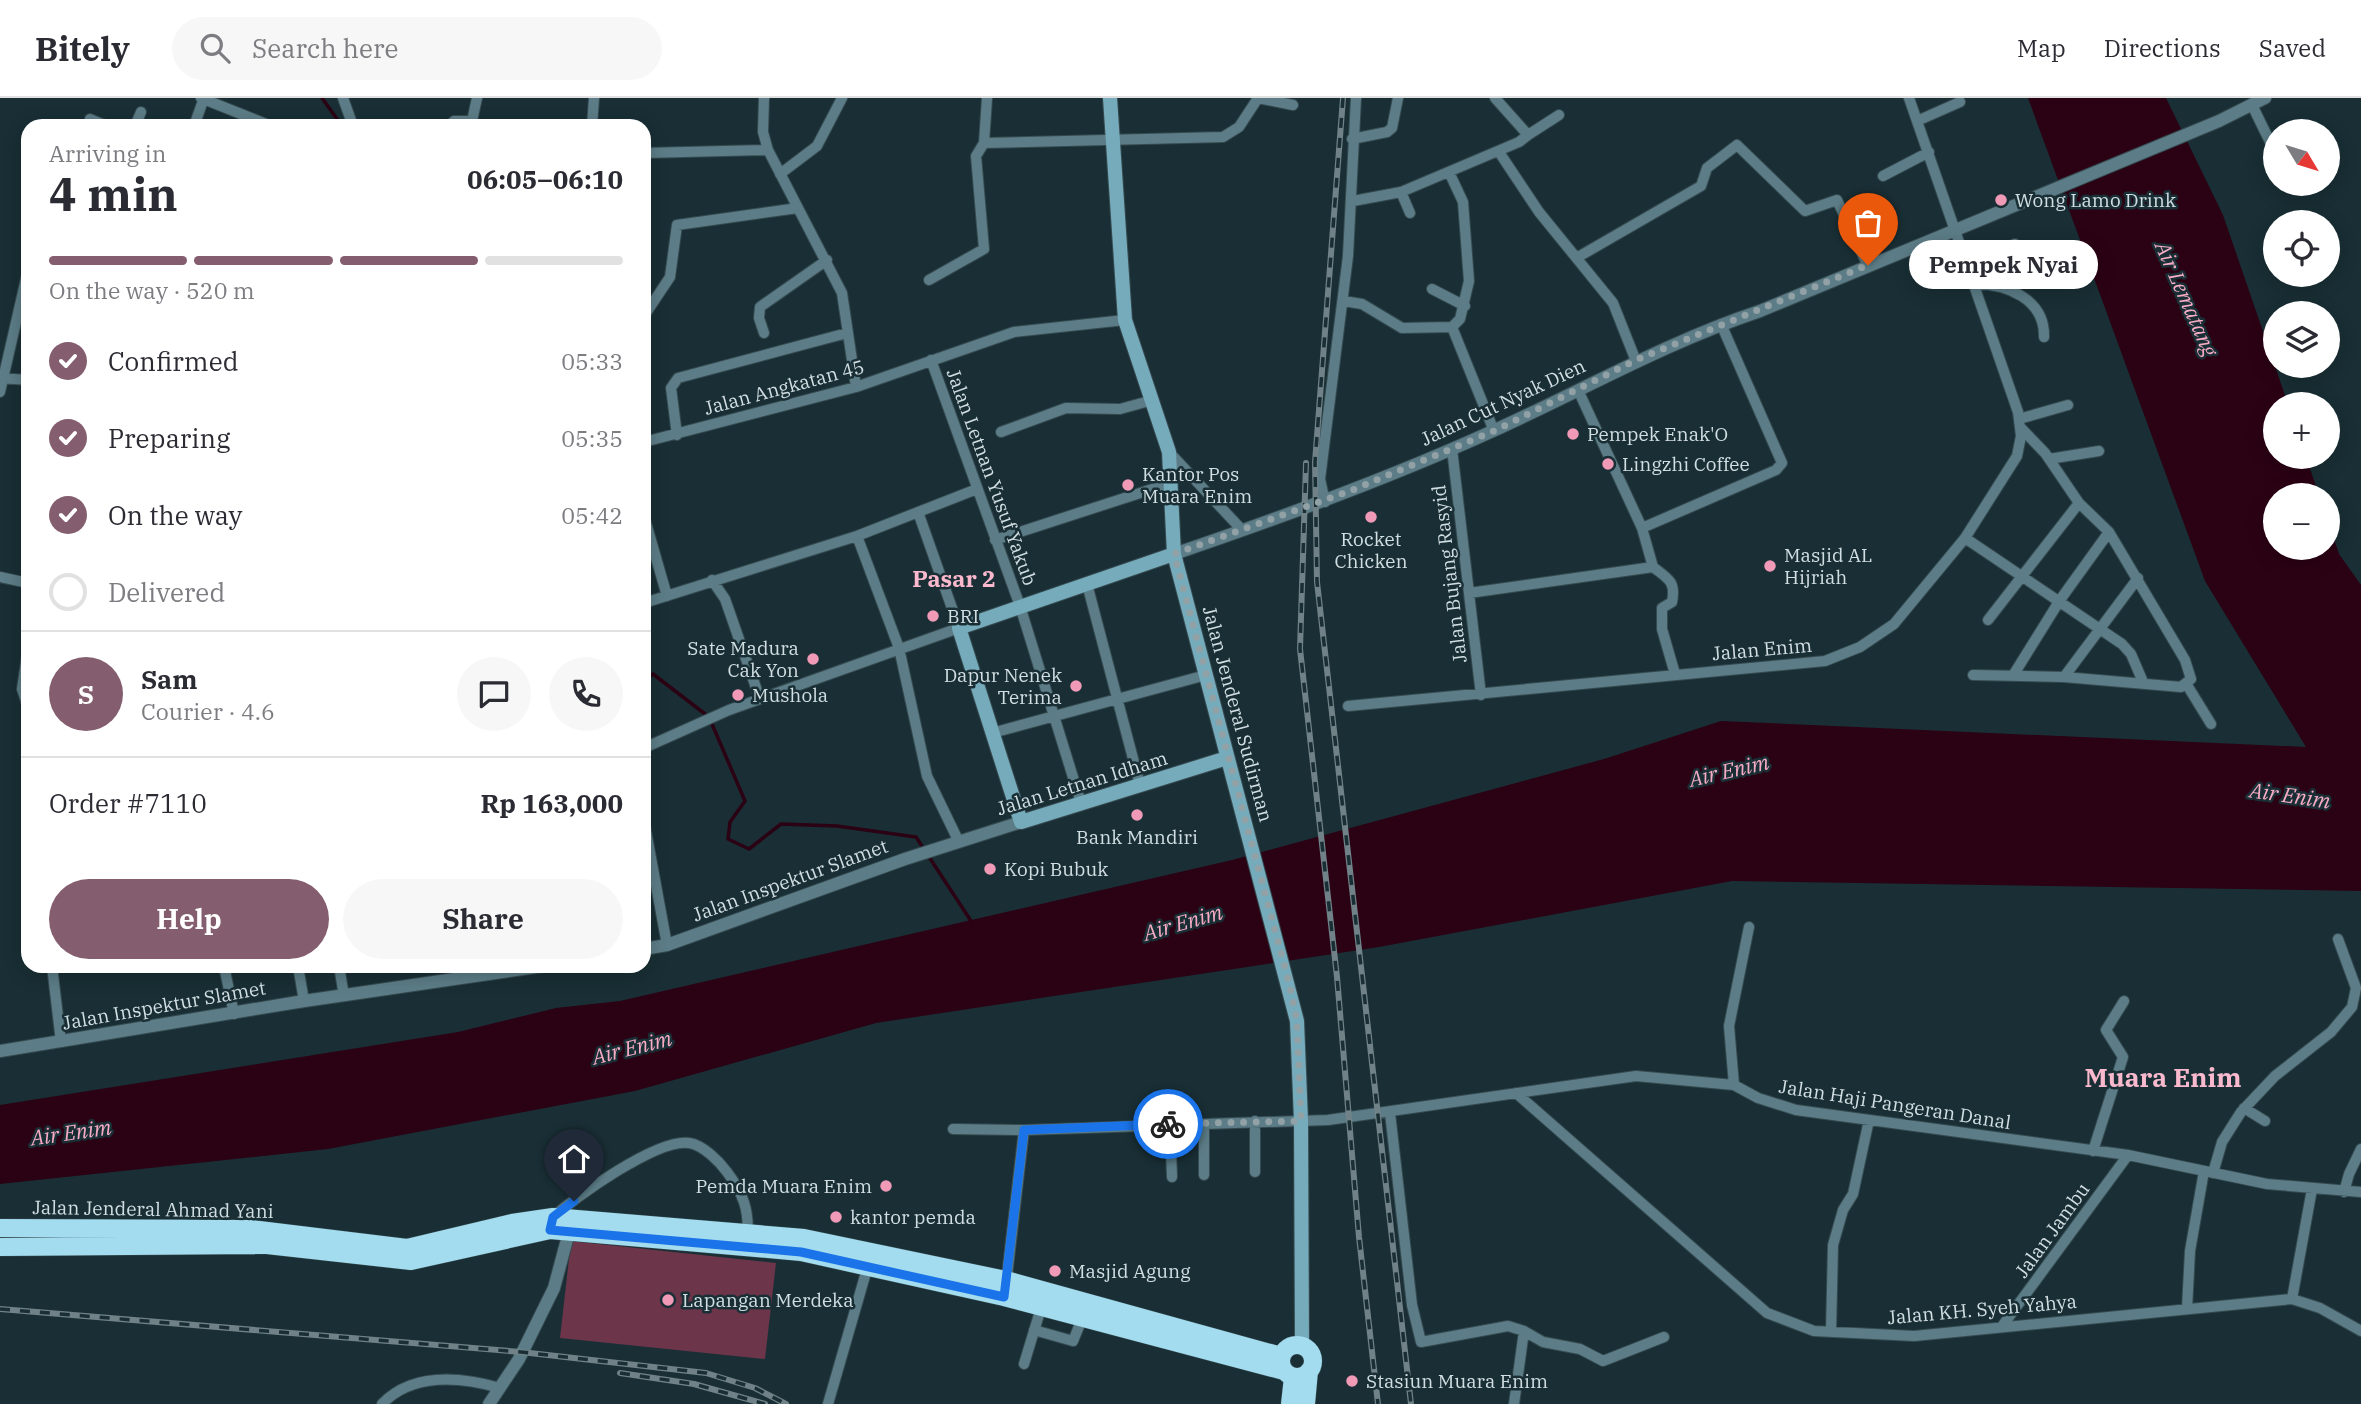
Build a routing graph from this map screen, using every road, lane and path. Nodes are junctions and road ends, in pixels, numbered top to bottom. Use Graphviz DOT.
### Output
graph roads {
  1 [pos="203,98"];
  2 [pos="343,98"];
  3 [pos="477,98"];
  4 [pos="594,98"];
  5 [pos="764,98"];
  6 [pos="842,98"];
  7 [pos="987,98"];
  8 [pos="1110,98"];
  9 [pos="1258,98"];
  10 [pos="1356,98"];
  11 [pos="1398,98"];
  12 [pos="1495,98"];
  13 [pos="1909,98"];
  14 [pos="2265,98"];
  15 [pos="1960,102"];
  16 [pos="1293,105"];
  17 [pos="2252,105"];
  18 [pos="141,112"];
  19 [pos="1559,115"];
  20 [pos="138,119"];
  21 [pos="196,119"];
  22 [pos="254,119"];
  23 [pos="350,119"];
  24 [pos="472,119"];
  25 [pos="592,119"];
  26 [pos="1917,121"];
  27 [pos="2263,127"];
  28 [pos="1528,135"];
  29 [pos="1352,138"];
  30 [pos="1111,140"];
  31 [pos="984,143"];
  32 [pos="768,150"];
  33 [pos="1499,152"];
  34 [pos="1929,152"];
  35 [pos="651,153"];
  36 [pos="1449,172"];
  37 [pos="780,174"];
  38 [pos="1883,176"];
  39 [pos="1401,192"];
  40 [pos="1353,201"];
  41 [pos="798,208"];
  42 [pos="1410,213"];
  43 [pos="1956,229"];
  44 [pos="2015,244"];
  45 [pos="1578,257"];
  46 [pos="827,260"];
  47 [pos="1967,262"];
  48 [pos="1868,265"];
  49 [pos="929,279"];
  50 [pos="1975,284"];
  51 [pos="1432,289"];
  52 [pos="21,298"];
  53 [pos="1343,301"];
  54 [pos="651,306"];
  55 [pos="1465,306"];
  56 [pos="1125,320"];
  57 [pos="1721,324"];
  58 [pos="1452,327"];
  59 [pos="846,332"];
  60 [pos="764,333"];
  61 [pos="2044,337"];
  62 [pos="931,360"];
  63 [pos="1636,360"];
  64 [pos="1,378"];
  65 [pos="21,379"];
  66 [pos="856,387"];
  67 [pos="1578,390"];
  68 [pos="0,392"];
  69 [pos="1153,400"];
  70 [pos="2068,405"];
  71 [pos="2019,423"];
  72 [pos="1494,431"];
  73 [pos="1001,432"];
  74 [pos="677,435"];
  75 [pos="651,441"];
  76 [pos="1452,449"];
  77 [pos="2099,451"];
  78 [pos="1168,452"];
  79 [pos="2049,459"];
  80 [pos="1171,483"];
  81 [pos="977,489"];
  82 [pos="1325,502"];
  83 [pos="2079,503"];
  84 [pos="918,512"];
  85 [pos="1642,528"];
  86 [pos="1242,530"];
  87 [pos="2109,532"];
  88 [pos="857,536"];
  89 [pos="1965,537"];
  90 [pos="651,540"];
  91 [pos="995,540"];
  92 [pos="1174,554"];
  93 [pos="1653,568"];
  94 [pos="2022,575"];
  95 [pos="0,578"];
  96 [pos="2138,578"];
  97 [pos="712,580"];
  98 [pos="21,582"];
  99 [pos="1087,584"];
  100 [pos="1469,593"];
  101 [pos="667,596"];
  102 [pos="2060,600"];
  103 [pos="651,601"];
  104 [pos="1020,606"];
  105 [pos="1989,620"];
  106 [pos="2099,626"];
  107 [pos="959,628"];
  108 [pos="899,648"];
  109 [pos="1675,674"];
  110 [pos="2014,674"];
  111 [pos="1206,675"];
  112 [pos="1973,675"];
  113 [pos="2064,677"];
  114 [pos="2143,682"];
  115 [pos="2187,685"];
  116 [pos="1481,695"];
  117 [pos="760,699"];
  118 [pos="1117,699"];
  119 [pos="1348,706"];
  120 [pos="1053,717"];
  121 [pos="2210,724"];
  122 [pos="992,733"];
  123 [pos="651,745"];
  124 [pos="1227,758"];
  125 [pos="1140,785"];
  126 [pos="1082,803"];
  127 [pos="1021,822"];
  128 [pos="953,843"];
  129 [pos="651,858"];
  130 [pos="1749,927"];
  131 [pos="2337,939"];
  132 [pos="667,945"];
  133 [pos="651,948"];
  134 [pos="53,973"];
  135 [pos="225,973"];
  136 [pos="299,973"];
  137 [pos="340,973"];
  138 [pos="485,973"];
  139 [pos="344,996"];
  140 [pos="304,1001"];
  141 [pos="2124,1001"];
  142 [pos="234,1014"];
  143 [pos="61,1042"];
  144 [pos="0,1051"];
  145 [pos="1734,1085"];
  146 [pos="1516,1093"];
  147 [pos="2244,1108"];
  148 [pos="1390,1113"];
  149 [pos="1869,1120"];
  150 [pos="1255,1121"];
  151 [pos="1301,1121"];
  152 [pos="2265,1121"];
  153 [pos="1170,1124"];
  154 [pos="1204,1124"];
  155 [pos="953,1129"];
  156 [pos="1024,1130"];
  157 [pos="2361,1149"];
  158 [pos="2093,1152"];
  159 [pos="2128,1155"];
  160 [pos="1255,1172"];
  161 [pos="2208,1172"];
  162 [pos="1204,1175"];
  163 [pos="1172,1177"];
  164 [pos="2312,1189"];
  165 [pos="2344,1192"];
  166 [pos="2361,1192"];
  167 [pos="551,1224"];
  168 [pos="0,1228"];
  169 [pos="569,1232"];
  170 [pos="747,1240"];
  171 [pos="0,1247"];
  172 [pos="870,1261"];
  173 [pos="1005,1289"];
  174 [pos="2292,1299"];
  175 [pos="1041,1308"];
  176 [pos="2187,1309"];
  177 [pos="1082,1319"];
  178 [pos="2003,1325"];
  179 [pos="2359,1326"];
  180 [pos="1034,1330"];
  181 [pos="1524,1331"];
  182 [pos="1831,1332"];
  183 [pos="1664,1337"];
  184 [pos="1302,1345"];
  185 [pos="1024,1364"];
  186 [pos="1292,1369"];
  187 [pos="500,1388"];
  188 [pos="382,1404"];
  189 [pos="489,1404"];
  190 [pos="828,1404"];
  191 [pos="1290,1404"];
  192 [pos="1306,1404"];
  193 [pos="1514,1404"];
  1 -- 21 [label="street"];
  1 -- 22 [label="street"];
  2 -- 23 [label="street"];
  3 -- 24 [label="street"];
  4 -- 25 [label="street"];
  5 -- 32 [label="street"];
  6 -- 37 [label="street"];
  7 -- 31 [label="street"];
  8 -- 30 [label="main road, Jalan Jenderal Sudirman"];
  9 -- 16 [label="street"];
  9 -- 30 [label="street"];
  10 -- 29 [label="street"];
  11 -- 29 [label="street"];
  12 -- 28 [label="street"];
  13 -- 26 [label="street, Jalan Enim"];
  14 -- 17 [label="street, Jalan Cut Nyak Dien"];
  15 -- 26 [label="street"];
  17 -- 27 [label="street"];
  17 -- 43 [label="street, Jalan Cut Nyak Dien"];
  18 -- 20 [label="street"];
  19 -- 28 [label="street"];
  26 -- 34 [label="street, Jalan Enim"];
  28 -- 33 [label="street"];
  29 -- 40 [label="street"];
  30 -- 31 [label="street"];
  30 -- 56 [label="main road, Jalan Jenderal Sudirman"];
  31 -- 49 [label="street"];
  32 -- 35 [label="street"];
  32 -- 37 [label="street"];
  33 -- 36 [label="street"];
  33 -- 45 [label="street"];
  34 -- 38 [label="street"];
  34 -- 43 [label="street, Jalan Enim"];
  36 -- 39 [label="street"];
  36 -- 55 [label="street"];
  37 -- 41 [label="street"];
  39 -- 40 [label="street"];
  39 -- 42 [label="street"];
  40 -- 53 [label="street"];
  41 -- 46 [label="street"];
  41 -- 54 [label="street"];
  43 -- 47 [label="street, Jalan Enim"];
  43 -- 48 [label="street, Jalan Cut Nyak Dien"];
  44 -- 47 [label="street"];
  45 -- 48 [label="street"];
  45 -- 63 [label="street"];
  46 -- 59 [label="street"];
  46 -- 60 [label="street"];
  47 -- 50 [label="street, Jalan Enim"];
  48 -- 57 [label="street, Jalan Cut Nyak Dien"];
  50 -- 61 [label="street"];
  50 -- 71 [label="street, Jalan Enim"];
  51 -- 55 [label="street"];
  52 -- 64 [label="street"];
  53 -- 58 [label="street"];
  53 -- 82 [label="street"];
  55 -- 58 [label="street"];
  56 -- 62 [label="street, Jalan Angkatan 45"];
  56 -- 69 [label="main road, Jalan Jenderal Sudirman"];
  57 -- 63 [label="street, Jalan Cut Nyak Dien"];
  57 -- 85 [label="street"];
  58 -- 72 [label="street"];
  59 -- 66 [label="street"];
  59 -- 74 [label="street"];
  62 -- 66 [label="street, Jalan Angkatan 45"];
  62 -- 81 [label="street, Jalan Letnan Yusuf Yakub"];
  63 -- 67 [label="street, Jalan Cut Nyak Dien"];
  64 -- 65 [label="street"];
  64 -- 68 [label="street"];
  66 -- 74 [label="street, Jalan Angkatan 45"];
  67 -- 72 [label="street, Jalan Cut Nyak Dien"];
  67 -- 85 [label="street"];
  69 -- 73 [label="street"];
  69 -- 78 [label="main road, Jalan Jenderal Sudirman"];
  70 -- 71 [label="street"];
  71 -- 79 [label="street"];
  71 -- 89 [label="street, Jalan Enim"];
  72 -- 76 [label="street, Jalan Cut Nyak Dien"];
  74 -- 75 [label="street, Jalan Angkatan 45"];
  76 -- 82 [label="street, Jalan Cut Nyak Dien"];
  76 -- 100 [label="street, Jalan Bujang Rasyid"];
  77 -- 79 [label="street"];
  78 -- 80 [label="main road, Jalan Jenderal Sudirman"];
  78 -- 86 [label="street"];
  79 -- 83 [label="street"];
  80 -- 91 [label="street"];
  80 -- 92 [label="main road, Jalan Jenderal Sudirman"];
  81 -- 84 [label="street"];
  81 -- 91 [label="street, Jalan Letnan Yusuf Yakub"];
  82 -- 86 [label="street, Jalan Cut Nyak Dien"];
  83 -- 87 [label="street"];
  83 -- 94 [label="street"];
  84 -- 88 [label="street"];
  84 -- 107 [label="street"];
  85 -- 93 [label="street"];
  86 -- 92 [label="street, Jalan Cut Nyak Dien"];
  87 -- 96 [label="street"];
  87 -- 102 [label="street"];
  88 -- 97 [label="street"];
  88 -- 108 [label="street"];
  89 -- 94 [label="street"];
  89 -- 109 [label="street, Jalan Enim"];
  90 -- 101 [label="street"];
  91 -- 104 [label="street, Jalan Letnan Yusuf Yakub"];
  92 -- 99 [label="main road"];
  92 -- 111 [label="main road, Jalan Jenderal Sudirman"];
  93 -- 100 [label="street"];
  93 -- 109 [label="street"];
  94 -- 102 [label="street"];
  94 -- 105 [label="street"];
  95 -- 98 [label="street"];
  96 -- 106 [label="street"];
  96 -- 115 [label="street"];
  97 -- 101 [label="street"];
  97 -- 117 [label="street"];
  99 -- 104 [label="main road"];
  99 -- 118 [label="street"];
  100 -- 116 [label="street, Jalan Bujang Rasyid"];
  101 -- 103 [label="street"];
  102 -- 106 [label="street"];
  102 -- 110 [label="street"];
  104 -- 107 [label="main road"];
  104 -- 120 [label="street, Jalan Letnan Yusuf Yakub"];
  106 -- 113 [label="street"];
  106 -- 114 [label="street"];
  107 -- 108 [label="street"];
  107 -- 122 [label="main road"];
  108 -- 117 [label="street"];
  108 -- 128 [label="street"];
  109 -- 116 [label="street, Jalan Enim"];
  110 -- 112 [label="street"];
  110 -- 113 [label="street"];
  111 -- 118 [label="street"];
  111 -- 124 [label="main road, Jalan Jenderal Sudirman"];
  113 -- 114 [label="street"];
  114 -- 115 [label="street"];
  115 -- 121 [label="street"];
  116 -- 119 [label="street, Jalan Enim"];
  117 -- 123 [label="street"];
  118 -- 120 [label="street"];
  118 -- 125 [label="street"];
  120 -- 122 [label="street"];
  120 -- 126 [label="street, Jalan Letnan Yusuf Yakub"];
  122 -- 127 [label="main road"];
  124 -- 125 [label="main road, Jalan Letnan Idham"];
  124 -- 151 [label="main road, Jalan Jenderal Sudirman"];
  125 -- 126 [label="main road, Jalan Letnan Idham"];
  126 -- 127 [label="main road, Jalan Letnan Idham"];
  127 -- 128 [label="street, Jalan Letnan Idham"];
  128 -- 132 [label="street, Jalan Inspektur Slamet"];
  129 -- 132 [label="street"];
  130 -- 145 [label="street"];
  131 -- 147 [label="street"];
  132 -- 133 [label="street, Jalan Inspektur Slamet"];
  134 -- 143 [label="street"];
  135 -- 142 [label="street"];
  136 -- 140 [label="street"];
  137 -- 139 [label="street"];
  138 -- 139 [label="street, Jalan Inspektur Slamet"];
  139 -- 140 [label="street, Jalan Inspektur Slamet"];
  140 -- 142 [label="street, Jalan Inspektur Slamet"];
  141 -- 158 [label="street"];
  142 -- 143 [label="street, Jalan Inspektur Slamet"];
  143 -- 144 [label="street, Jalan Inspektur Slamet"];
  145 -- 146 [label="street, Jalan Haji Pangeran Danal"];
  145 -- 149 [label="street, Jalan Haji Pangeran Danal"];
  146 -- 148 [label="street, Jalan Haji Pangeran Danal"];
  146 -- 182 [label="street, Jalan KH. Syeh Yahya"];
  147 -- 152 [label="street"];
  147 -- 161 [label="street"];
  148 -- 151 [label="street, Jalan Haji Pangeran Danal"];
  148 -- 181 [label="street"];
  149 -- 158 [label="street, Jalan Haji Pangeran Danal"];
  149 -- 182 [label="street"];
  150 -- 151 [label="street, Jalan Haji Pangeran Danal"];
  150 -- 154 [label="street, Jalan Haji Pangeran Danal"];
  150 -- 160 [label="street"];
  151 -- 184 [label="main road, Jalan Jenderal Sudirman"];
  153 -- 154 [label="street, Jalan Haji Pangeran Danal"];
  153 -- 156 [label="street, Jalan Haji Pangeran Danal"];
  153 -- 163 [label="street"];
  154 -- 162 [label="street"];
  155 -- 156 [label="street, Jalan Haji Pangeran Danal"];
  156 -- 173 [label="street"];
  157 -- 165 [label="street"];
  158 -- 159 [label="street, Jalan Haji Pangeran Danal"];
  159 -- 161 [label="street, Jalan Haji Pangeran Danal"];
  159 -- 178 [label="street, Jalan Jambu"];
  161 -- 164 [label="street, Jalan Haji Pangeran Danal"];
  161 -- 176 [label="street"];
  164 -- 165 [label="street, Jalan Haji Pangeran Danal"];
  164 -- 174 [label="street"];
  165 -- 166 [label="street, Jalan Haji Pangeran Danal"];
  167 -- 168 [label="highway, Jalan Jenderal Ahmad Yani"];
  167 -- 169 [label="highway"];
  167 -- 170 [label="highway"];
  167 -- 170 [label="street"];
  167 -- 171 [label="highway"];
  169 -- 170 [label="highway"];
  169 -- 187 [label="street"];
  170 -- 172 [label="highway"];
  172 -- 173 [label="highway"];
  172 -- 190 [label="street"];
  173 -- 175 [label="highway"];
  173 -- 186 [label="highway"];
  174 -- 176 [label="street, Jalan KH. Syeh Yahya"];
  174 -- 179 [label="street, Jalan KH. Syeh Yahya"];
  175 -- 177 [label="highway"];
  175 -- 180 [label="street"];
  176 -- 178 [label="street, Jalan KH. Syeh Yahya"];
  177 -- 180 [label="street"];
  177 -- 186 [label="highway"];
  178 -- 182 [label="street, Jalan KH. Syeh Yahya"];
  180 -- 185 [label="street"];
  181 -- 183 [label="street"];
  181 -- 193 [label="street"];
  184 -- 186 [label="highway"];
  184 -- 186 [label="highway"];
  186 -- 191 [label="highway"];
  186 -- 192 [label="highway"];
  187 -- 188 [label="street"];
  187 -- 189 [label="street"];
}
